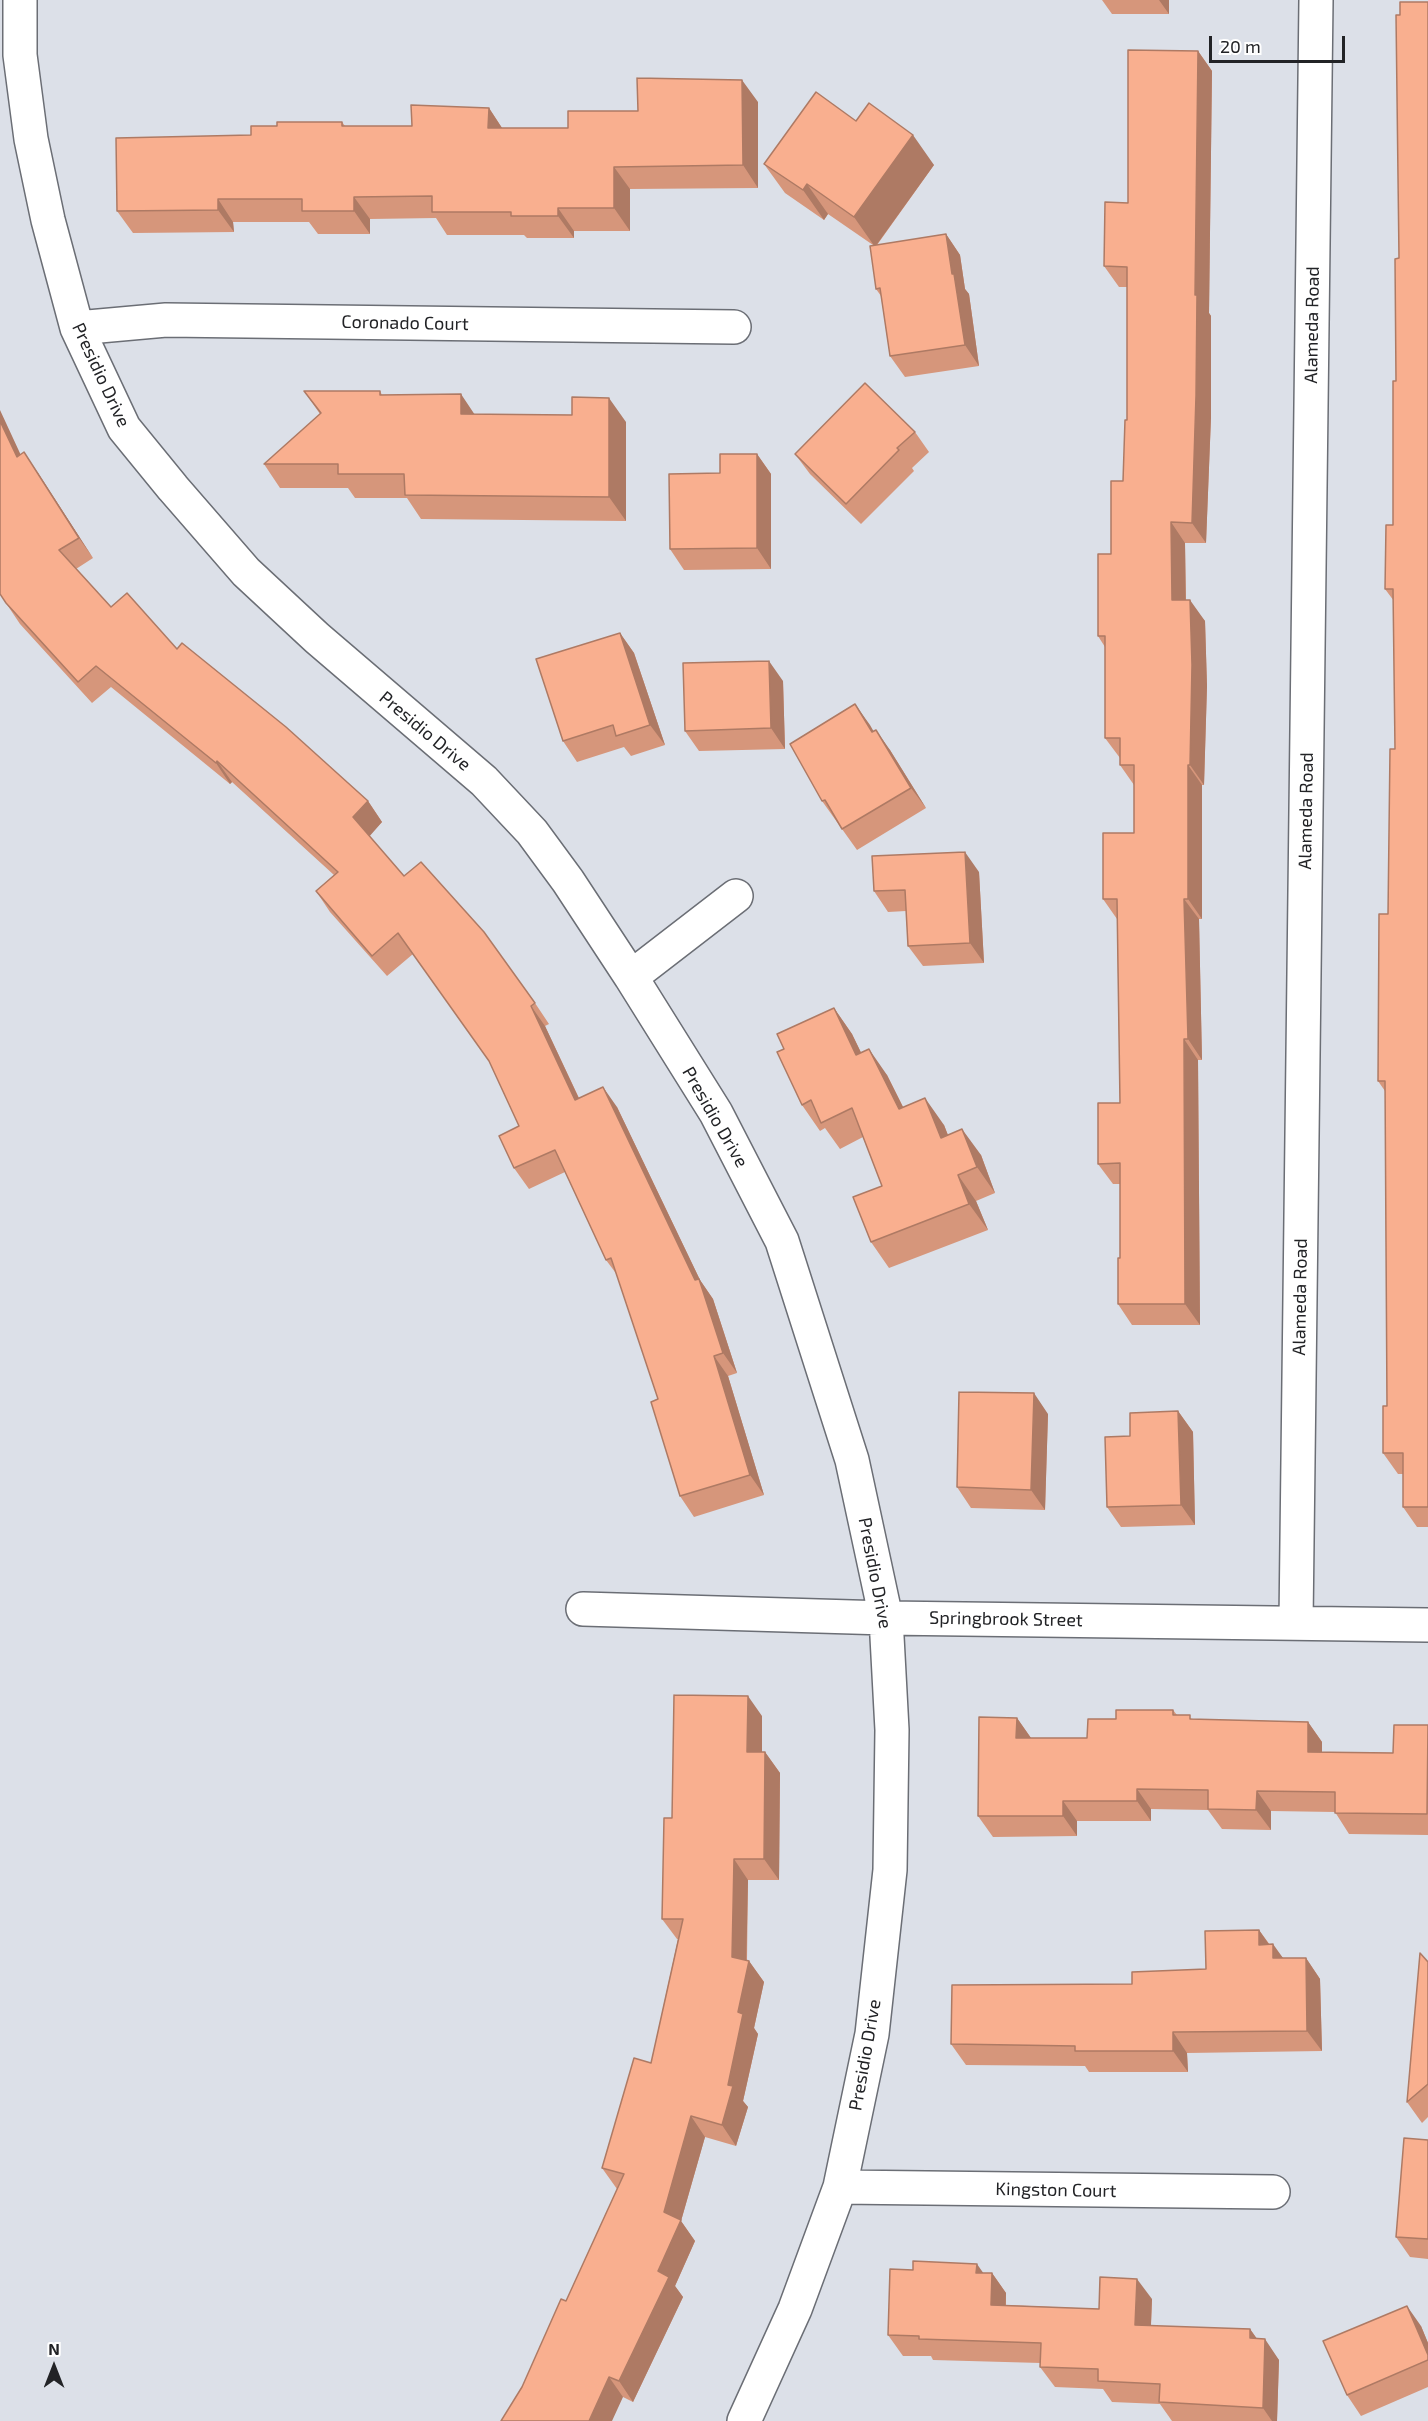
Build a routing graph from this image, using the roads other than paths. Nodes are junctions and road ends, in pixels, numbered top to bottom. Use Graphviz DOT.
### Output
graph roads {
  1 [pos="20,0"];
  2 [pos="1316,0"];
  3 [pos="734,327"];
  4 [pos="77,328"];
  5 [pos="736,896"];
  6 [pos="631,977"];
  7 [pos="584,1609"];
  8 [pos="886,1618"];
  9 [pos="1296,1622"];
  10 [pos="1428,1624"];
  11 [pos="840,2187"];
  12 [pos="1273,2192"];
  13 [pos="744,2421"];
  1 -- 4 [label="street, Presidio Drive"];
  2 -- 9 [label="street, Alameda Road"];
  3 -- 4 [label="street, Coronado Court"];
  4 -- 6 [label="street, Presidio Drive"];
  5 -- 6 [label="street"];
  6 -- 8 [label="street, Presidio Drive"];
  7 -- 8 [label="street, Springbrook Street"];
  8 -- 9 [label="street, Springbrook Street"];
  8 -- 11 [label="street, Presidio Drive"];
  9 -- 10 [label="street, Springbrook Street"];
  11 -- 12 [label="street, Kingston Court"];
  11 -- 13 [label="street, Presidio Drive"];
}
